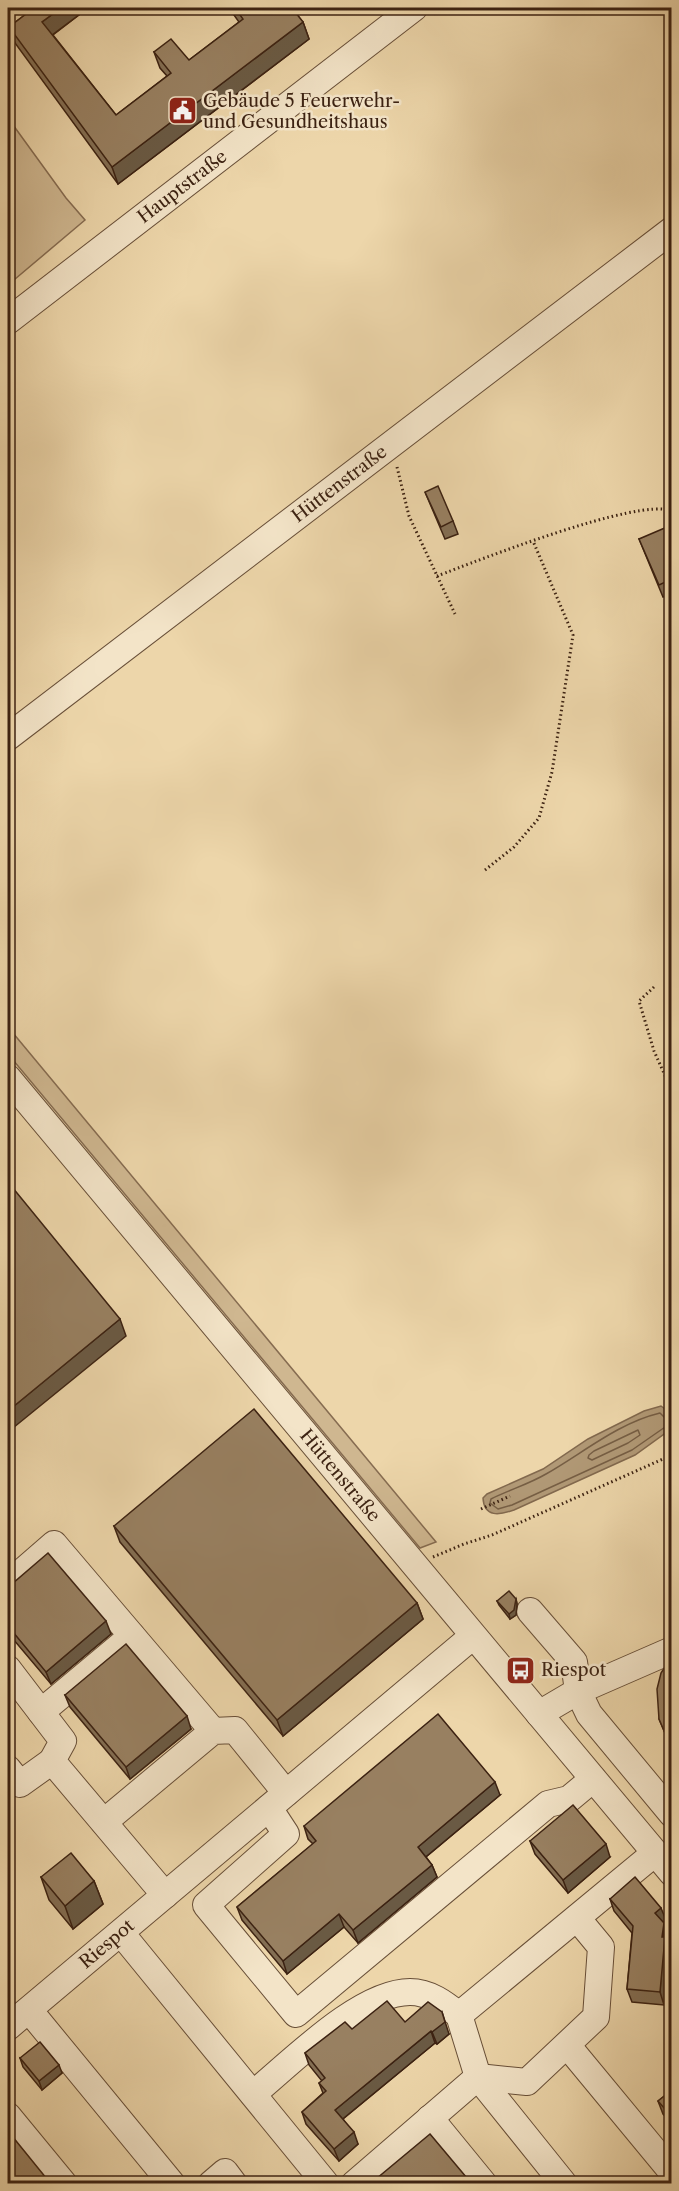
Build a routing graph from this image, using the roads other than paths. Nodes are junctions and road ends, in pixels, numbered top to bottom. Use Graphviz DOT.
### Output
graph roads {
  1 [pos="399,12"];
  2 [pos="672,230"];
  3 [pos="8,321"];
  4 [pos="8,737"];
  5 [pos="8,1078"];
  6 [pos="8,1584"];
  7 [pos="530,1611"];
  8 [pos="132,1636"];
  9 [pos="473,1636"];
  10 [pos="672,1650"];
  11 [pos="8,1669"];
  12 [pos="578,1690"];
  13 [pos="16,1699"];
  14 [pos="41,1712"];
  15 [pos="539,1714"];
  16 [pos="213,1731"];
  17 [pos="52,1761"];
  18 [pos="8,1769"];
  19 [pos="593,1779"];
  20 [pos="278,1801"];
  21 [pos="672,1814"];
  22 [pos="104,1822"];
  23 [pos="655,1853"];
  24 [pos="672,1873"];
  25 [pos="165,1895"];
  26 [pos="577,1918"];
  27 [pos="121,1933"];
  28 [pos="459,2015"];
  29 [pos="15,2018"];
  30 [pos="567,2045"];
  31 [pos="478,2077"];
  32 [pos="253,2094"];
  33 [pos="8,2116"];
  34 [pos="430,2118"];
  35 [pos="672,2172"];
  36 [pos="64,2184"];
  37 [pos="172,2184"];
  38 [pos="211,2184"];
  39 [pos="234,2184"];
  40 [pos="326,2184"];
  41 [pos="354,2184"];
  42 [pos="484,2184"];
  43 [pos="564,2184"];
  1 -- 3 [label="street, Hauptstraße"];
  2 -- 4 [label="street, Hüttenstraße"];
  5 -- 9 [label="street, Hüttenstraße"];
  6 -- 8 [label="street"];
  7 -- 12 [label="street"];
  8 -- 14 [label="street"];
  8 -- 16 [label="street"];
  9 -- 15 [label="street, Hüttenstraße"];
  9 -- 20 [label="street, Riespot"];
  10 -- 12 [label="street"];
  11 -- 13 [label="street"];
  12 -- 15 [label="street"];
  12 -- 21 [label="street"];
  13 -- 14 [label="street"];
  14 -- 17 [label="street"];
  15 -- 19 [label="street, Hüttenstraße"];
  16 -- 20 [label="street"];
  16 -- 22 [label="street"];
  17 -- 18 [label="street"];
  17 -- 22 [label="street"];
  19 -- 20 [label="street"];
  19 -- 23 [label="street, Hüttenstraße"];
  20 -- 25 [label="street, Riespot"];
  22 -- 25 [label="street"];
  23 -- 24 [label="street, Hüttenstraße"];
  23 -- 26 [label="street"];
  25 -- 27 [label="street, Riespot"];
  26 -- 28 [label="street"];
  26 -- 30 [label="street"];
  27 -- 29 [label="street, Riespot"];
  27 -- 32 [label="street"];
  28 -- 31 [label="street"];
  28 -- 32 [label="street"];
  29 -- 37 [label="street"];
  30 -- 31 [label="street"];
  30 -- 35 [label="street"];
  31 -- 34 [label="street"];
  31 -- 43 [label="street"];
  32 -- 40 [label="street"];
  33 -- 36 [label="street"];
  34 -- 41 [label="street"];
  34 -- 42 [label="street"];
  38 -- 39 [label="street"];
}
